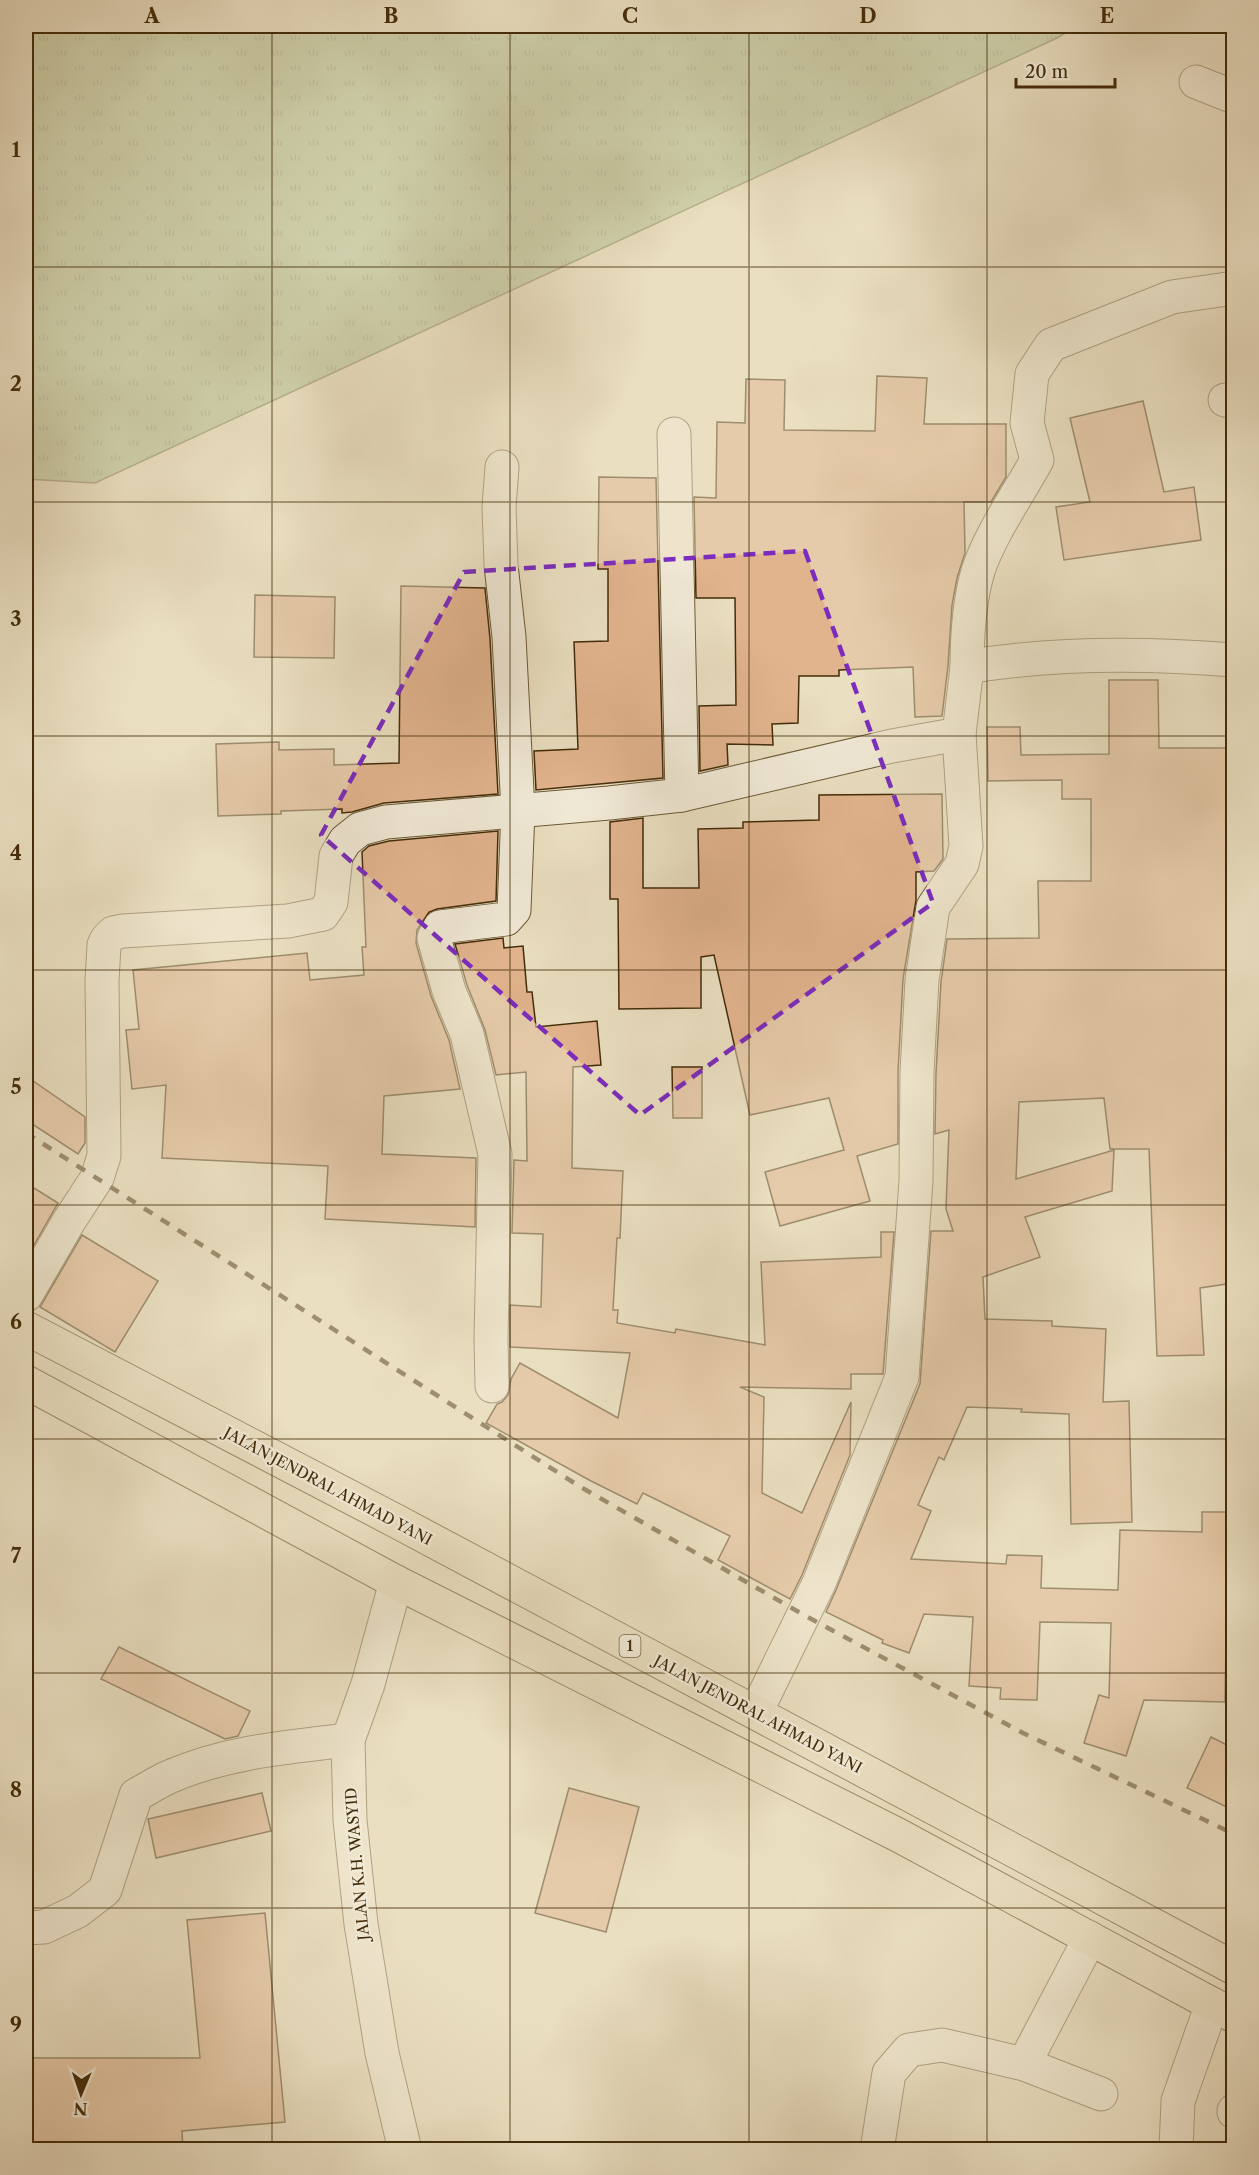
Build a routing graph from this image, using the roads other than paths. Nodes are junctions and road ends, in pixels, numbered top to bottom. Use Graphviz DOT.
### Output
graph roads {
  1 [pos="1196,82"];
  2 [pos="1233,97"];
  3 [pos="1233,288"];
  4 [pos="674,434"];
  5 [pos="502,467"];
  6 [pos="1233,660"];
  7 [pos="968,667"];
  8 [pos="958,734"];
  9 [pos="682,795"];
  10 [pos="518,811"];
  11 [pos="26,1295"];
  12 [pos="26,1328"];
  13 [pos="26,1382"];
  14 [pos="492,1386"];
  15 [pos="396,1582"];
  16 [pos="756,1713"];
  17 [pos="348,1740"];
  18 [pos="26,1928"];
  19 [pos="1090,1938"];
  20 [pos="1233,1968"];
  21 [pos="1223,2010"];
  22 [pos="1024,2064"];
  23 [pos="1101,2094"];
  24 [pos="405,2150"];
  25 [pos="877,2150"];
  26 [pos="1176,2150"];
  1 -- 2 [label="street"];
  3 -- 7 [label="street"];
  4 -- 9 [label="street"];
  5 -- 10 [label="street"];
  6 -- 7 [label="street"];
  7 -- 8 [label="street"];
  8 -- 9 [label="street"];
  8 -- 16 [label="street"];
  9 -- 10 [label="street"];
  10 -- 11 [label="street"];
  10 -- 14 [label="street"];
  12 -- 16 [label="highway, JALAN JENDRAL AHMAD YANI / 1"];
  13 -- 15 [label="highway"];
  15 -- 17 [label="street, JALAN K.H. WASYID"];
  15 -- 19 [label="highway"];
  16 -- 20 [label="highway, JALAN JENDRAL AHMAD YANI / 1"];
  17 -- 18 [label="street"];
  17 -- 24 [label="street, JALAN K.H. WASYID"];
  19 -- 21 [label="highway"];
  19 -- 22 [label="street"];
  21 -- 26 [label="street"];
  22 -- 23 [label="street"];
  22 -- 25 [label="street"];
}
